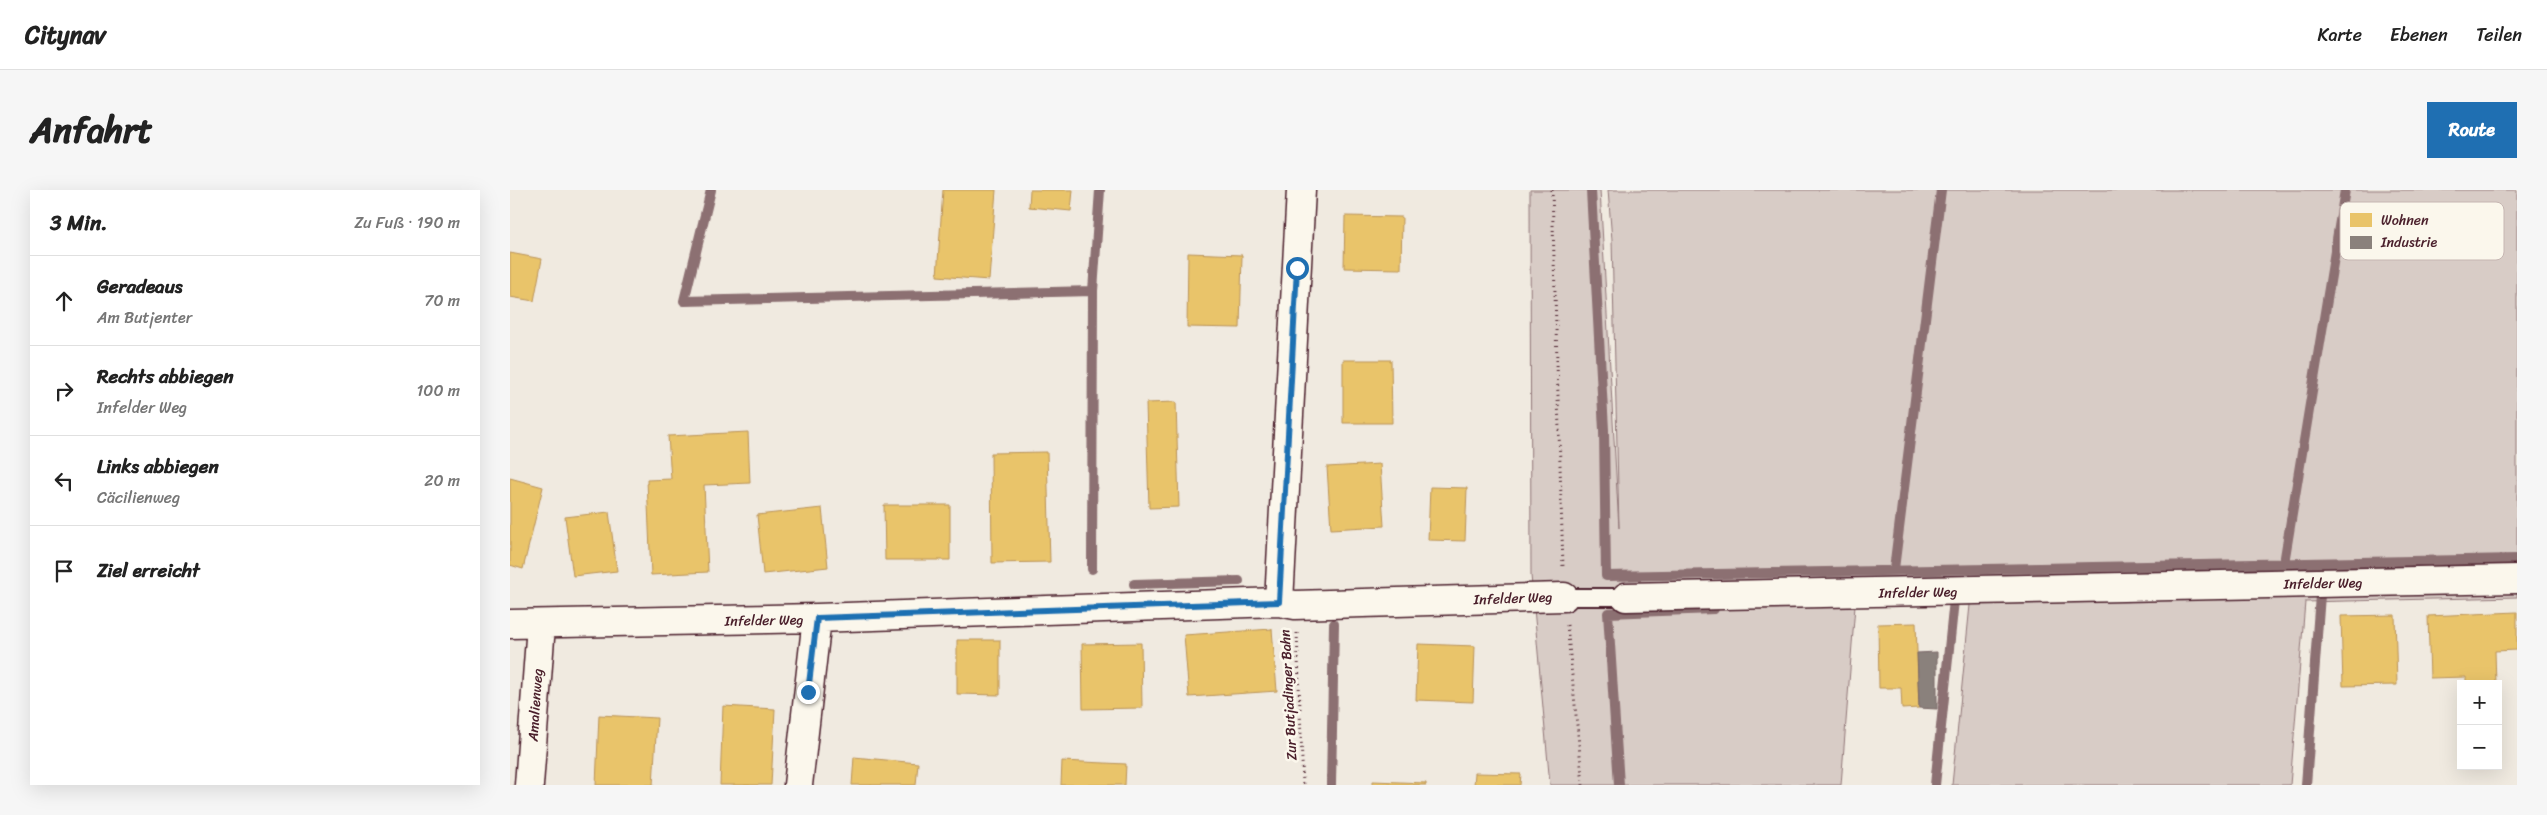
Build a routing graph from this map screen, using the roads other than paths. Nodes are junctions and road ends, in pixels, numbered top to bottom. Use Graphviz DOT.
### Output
graph roads {
  1 [pos="1301,190"];
  2 [pos="2517,579"];
  3 [pos="1564,597"];
  4 [pos="1626,597"];
  5 [pos="1287,603"];
  6 [pos="817,618"];
  7 [pos="510,624"];
  8 [pos="541,625"];
  9 [pos="529,785"];
  10 [pos="798,785"];
  1 -- 5 [label="street"];
  2 -- 4 [label="street, Infelder Weg"];
  3 -- 4 [label="lane, Infelder Weg"];
  3 -- 5 [label="street, Infelder Weg"];
  5 -- 6 [label="street, Infelder Weg"];
  6 -- 8 [label="street, Infelder Weg"];
  6 -- 10 [label="street"];
  7 -- 8 [label="street, Infelder Weg"];
  8 -- 9 [label="street, Amalienweg"];
}
